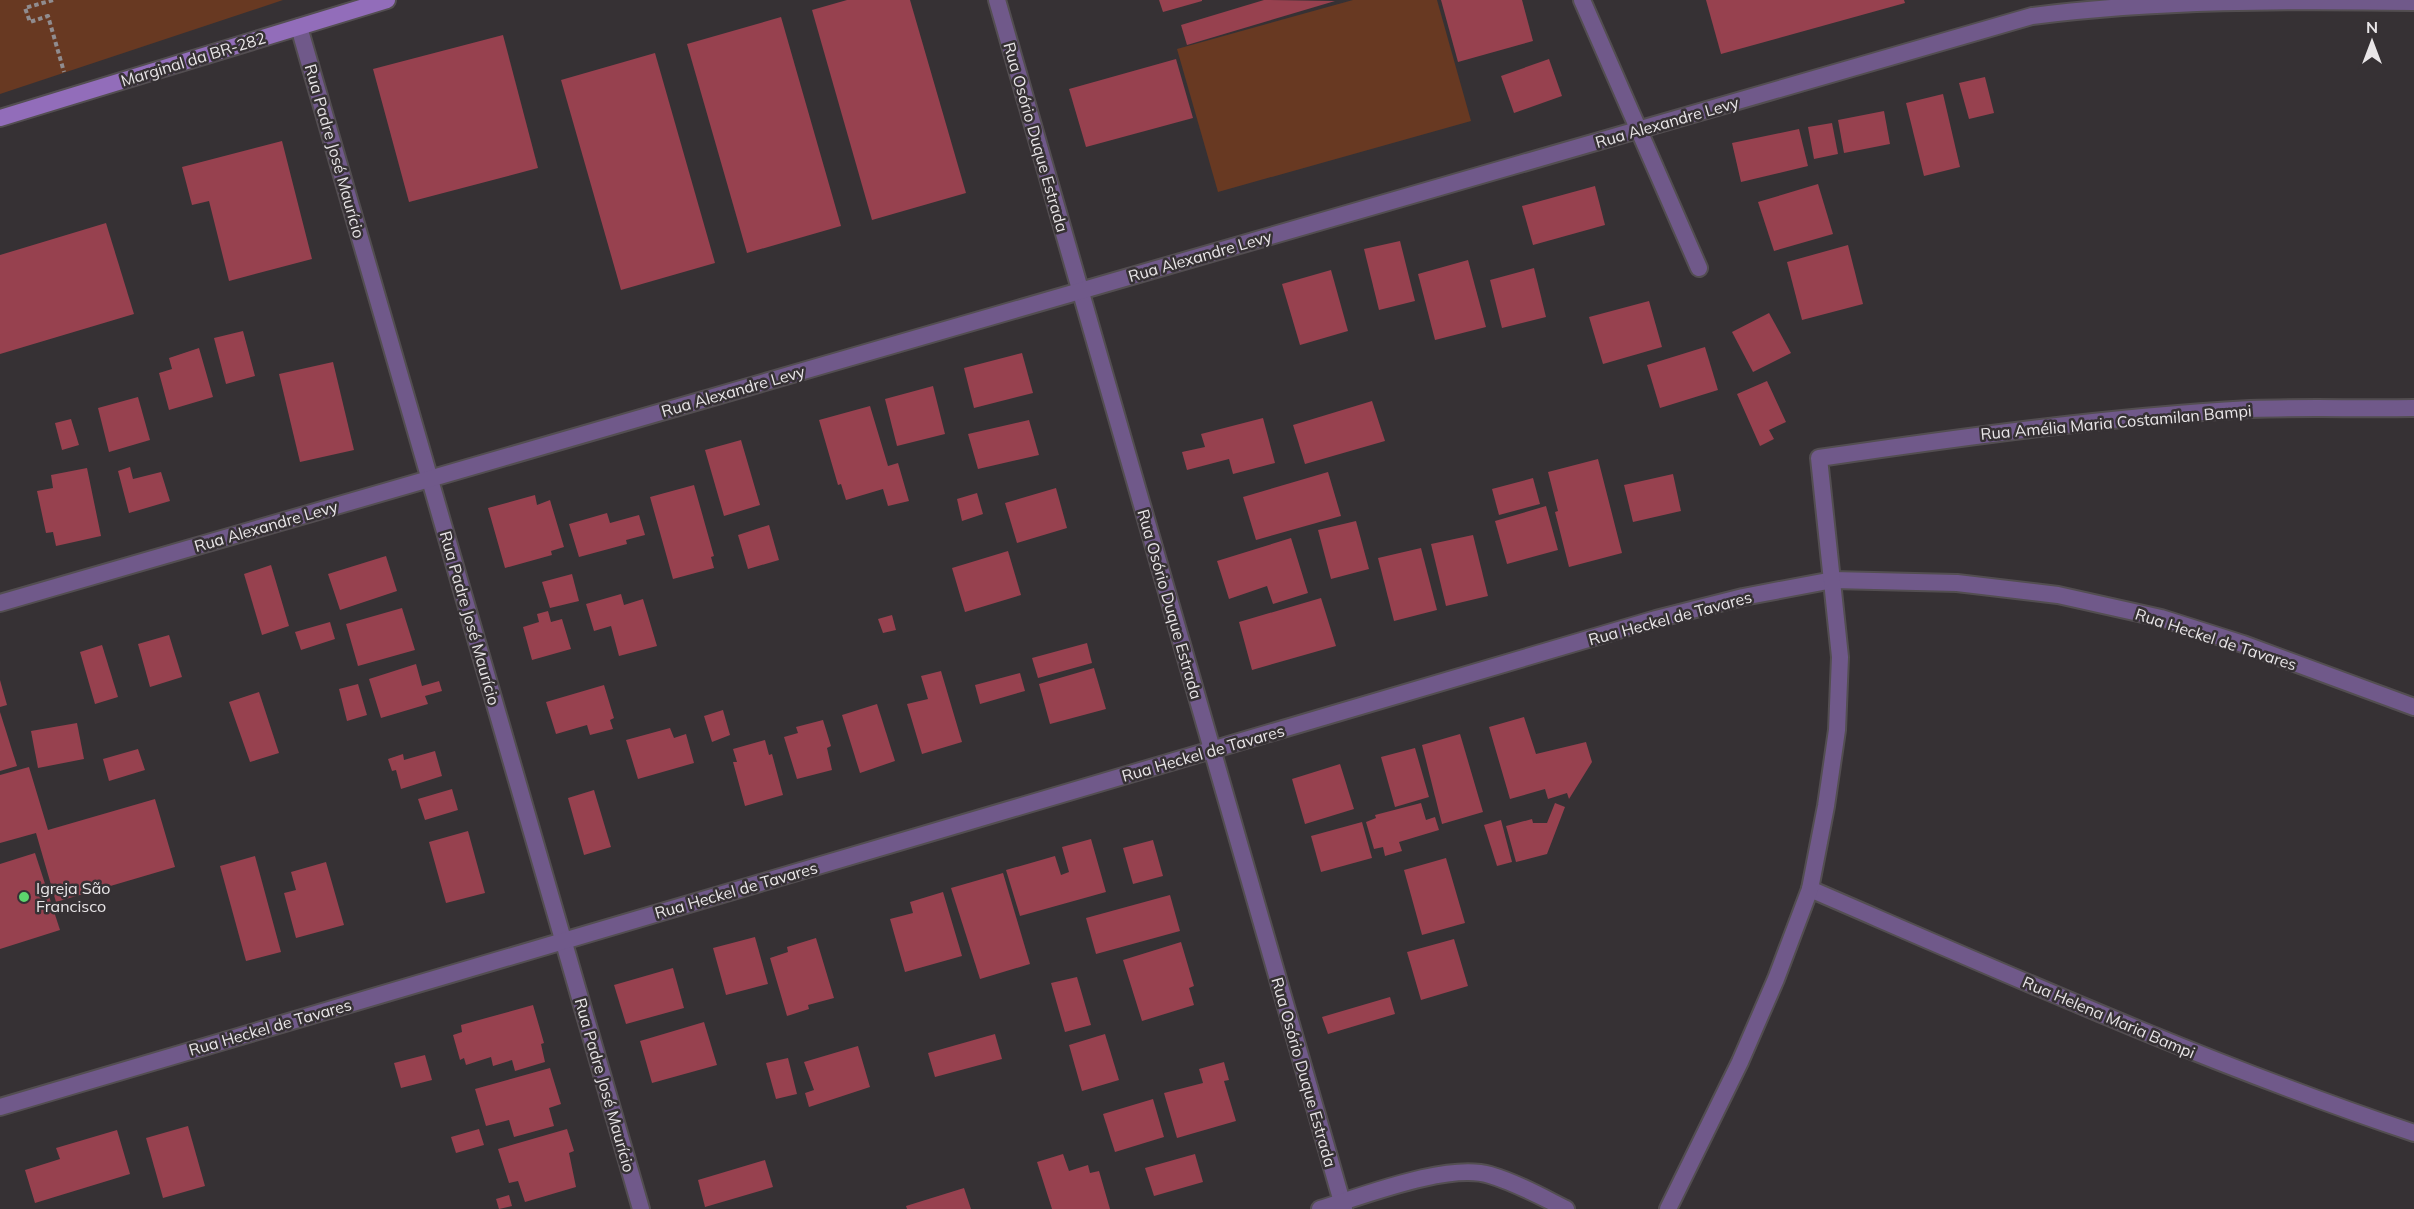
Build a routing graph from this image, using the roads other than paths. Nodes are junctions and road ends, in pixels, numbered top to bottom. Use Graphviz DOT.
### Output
graph roads {
  1 [pos="387,0"];
  2 [pos="997,0"];
  3 [pos="1582,0"];
  4 [pos="2414,2"];
  5 [pos="299,27"];
  6 [pos="0,118"];
  7 [pos="1638,130"];
  8 [pos="1699,268"];
  9 [pos="1080,291"];
  10 [pos="2414,408"];
  11 [pos="429,478"];
  12 [pos="1833,580"];
  13 [pos="0,603"];
  14 [pos="2414,707"];
  15 [pos="1212,750"];
  16 [pos="1810,889"];
  17 [pos="563,941"];
  18 [pos="0,1107"];
  19 [pos="2414,1133"];
  20 [pos="1343,1206"];
  21 [pos="641,1209"];
  22 [pos="1320,1209"];
  23 [pos="1566,1209"];
  24 [pos="1668,1209"];
  1 -- 5 [label="main road, Marginal da BR-282"];
  2 -- 9 [label="street, Rua Osório Duque Estrada"];
  3 -- 7 [label="street"];
  4 -- 7 [label="street, Rua Alexandre Levy"];
  5 -- 6 [label="main road, Marginal da BR-282"];
  5 -- 11 [label="street, Rua Padre José Maurício"];
  7 -- 8 [label="street"];
  7 -- 9 [label="street, Rua Alexandre Levy"];
  9 -- 11 [label="street, Rua Alexandre Levy"];
  9 -- 15 [label="street, Rua Osório Duque Estrada"];
  10 -- 12 [label="street, Rua Amélia Maria Costamilan Bampi"];
  11 -- 13 [label="street, Rua Alexandre Levy"];
  11 -- 17 [label="street, Rua Padre José Maurício"];
  12 -- 14 [label="street, Rua Heckel de Tavares"];
  12 -- 15 [label="street, Rua Heckel de Tavares"];
  12 -- 16 [label="street"];
  15 -- 17 [label="street, Rua Heckel de Tavares"];
  15 -- 20 [label="street, Rua Osório Duque Estrada"];
  16 -- 19 [label="street, Rua Helena Maria Bampi"];
  16 -- 24 [label="street"];
  17 -- 18 [label="street, Rua Heckel de Tavares"];
  17 -- 21 [label="street, Rua Padre José Maurício"];
  20 -- 22 [label="street"];
  20 -- 23 [label="street"];
}
